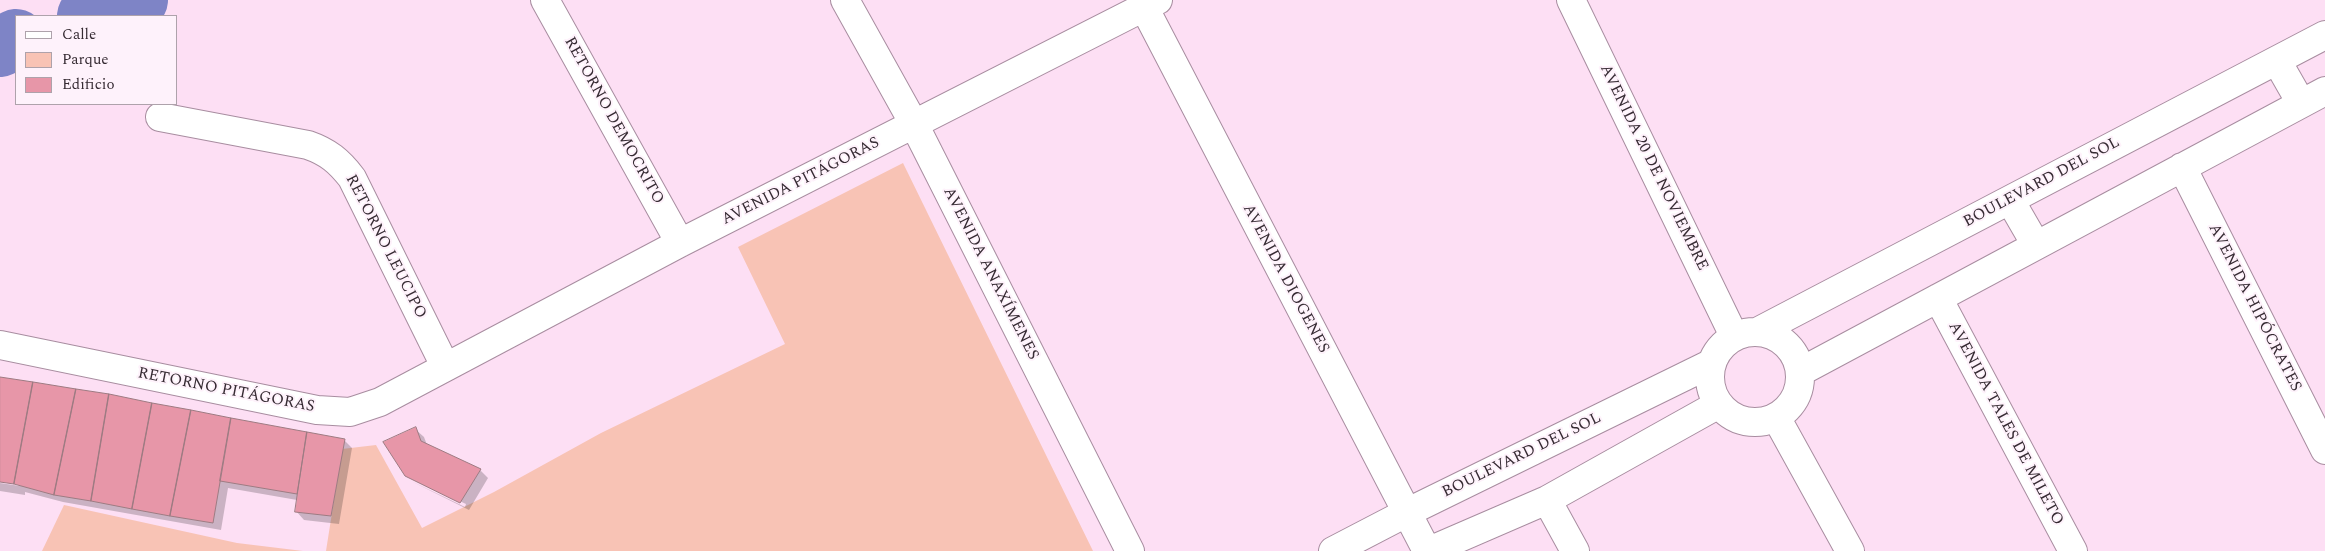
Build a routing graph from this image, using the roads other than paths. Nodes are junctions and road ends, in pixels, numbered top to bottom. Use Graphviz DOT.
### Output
graph roads {
  1 [pos="545,0"];
  2 [pos="845,0"];
  3 [pos="1571,0"];
  4 [pos="1151,4"];
  5 [pos="2325,35"];
  6 [pos="2277,61"];
  7 [pos="2325,90"];
  8 [pos="2301,103"];
  9 [pos="160,117"];
  10 [pos="914,124"];
  11 [pos="2182,167"];
  12 [pos="2010,200"];
  13 [pos="680,243"];
  14 [pos="2036,245"];
  15 [pos="1938,298"];
  16 [pos="1747,334"];
  17 [pos="0,345"];
  18 [pos="1712,363"];
  19 [pos="445,366"];
  20 [pos="1800,372"];
  21 [pos="1719,404"];
  22 [pos="1776,417"];
  23 [pos="2325,450"];
  24 [pos="1548,500"];
  25 [pos="1408,512"];
  26 [pos="1130,551"];
  27 [pos="1334,551"];
  28 [pos="1428,551"];
  29 [pos="1576,551"];
  30 [pos="1850,551"];
  31 [pos="2073,551"];
  1 -- 13 [label="street, RETORNO DEMOCRITO"];
  2 -- 10 [label="street, AVENIDA ANAXÍMENES"];
  3 -- 16 [label="street, AVENIDA 20 DE NOVIEMBRE"];
  4 -- 10 [label="street, AVENIDA PITÁGORAS"];
  4 -- 25 [label="street, AVENIDA DIOGENES"];
  5 -- 6 [label="street, BOULEVARD DEL SOL"];
  6 -- 8 [label="street"];
  6 -- 12 [label="street, BOULEVARD DEL SOL"];
  7 -- 8 [label="street"];
  8 -- 11 [label="street"];
  9 -- 19 [label="street, RETORNO LEUCIPO"];
  10 -- 13 [label="street, AVENIDA PITÁGORAS"];
  10 -- 26 [label="street, AVENIDA ANAXÍMENES"];
  11 -- 14 [label="street"];
  11 -- 23 [label="street, AVENIDA HIPÓCRATES"];
  12 -- 14 [label="street"];
  12 -- 16 [label="street, BOULEVARD DEL SOL"];
  13 -- 19 [label="street, AVENIDA PITÁGORAS"];
  14 -- 15 [label="street"];
  15 -- 20 [label="street"];
  15 -- 31 [label="street, AVENIDA TALES DE MILETO"];
  16 -- 18 [label="street"];
  16 -- 20 [label="street"];
  17 -- 19 [label="street, RETORNO PITÁGORAS"];
  18 -- 21 [label="street"];
  18 -- 25 [label="street, BOULEVARD DEL SOL"];
  20 -- 22 [label="street"];
  21 -- 22 [label="street"];
  21 -- 24 [label="street"];
  22 -- 30 [label="street"];
  24 -- 28 [label="street"];
  24 -- 29 [label="street"];
  25 -- 27 [label="street, BOULEVARD DEL SOL"];
  25 -- 28 [label="street, AVENIDA DIOGENES"];
}
